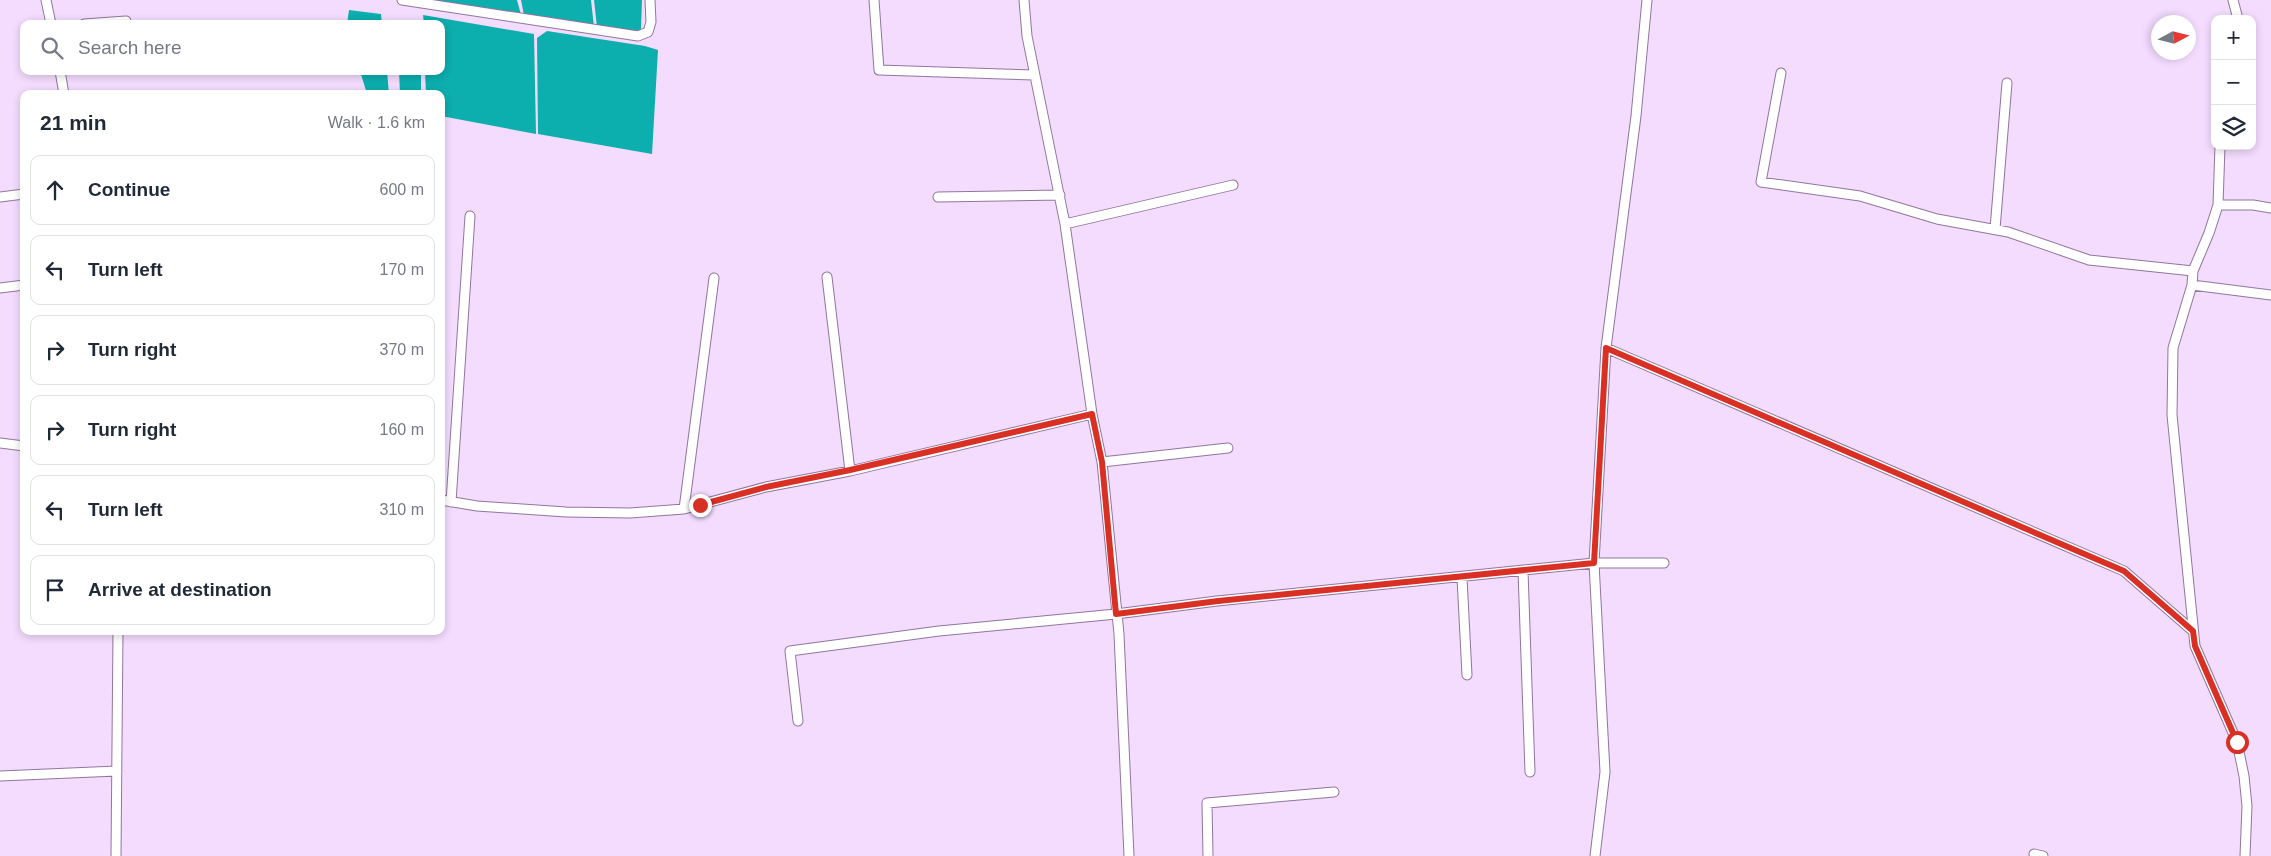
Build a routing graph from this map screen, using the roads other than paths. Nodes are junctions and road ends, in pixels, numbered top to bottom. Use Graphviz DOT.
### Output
graph roads {
  1 [pos="46,0"];
  2 [pos="402,0"];
  3 [pos="650,0"];
  4 [pos="874,0"];
  5 [pos="1024,0"];
  6 [pos="1647,0"];
  7 [pos="2233,0"];
  8 [pos="2237,15"];
  9 [pos="50,20"];
  10 [pos="1781,73"];
  11 [pos="61,75"];
  12 [pos="1035,75"];
  13 [pos="2007,83"];
  14 [pos="63,90"];
  15 [pos="2220,150"];
  16 [pos="1233,185"];
  17 [pos="20,194"];
  18 [pos="1060,195"];
  19 [pos="0,197"];
  20 [pos="938,197"];
  21 [pos="2218,205"];
  22 [pos="2271,208"];
  23 [pos="470,216"];
  24 [pos="1065,224"];
  25 [pos="1994,229"];
  26 [pos="2193,271"];
  27 [pos="827,277"];
  28 [pos="714,278"];
  29 [pos="2192,285"];
  30 [pos="20,286"];
  31 [pos="0,288"];
  32 [pos="2271,295"];
  33 [pos="1606,348"];
  34 [pos="1092,414"];
  35 [pos="0,443"];
  36 [pos="20,446"];
  37 [pos="1228,448"];
  38 [pos="1102,462"];
  39 [pos="850,470"];
  40 [pos="445,501"];
  41 [pos="451,502"];
  42 [pos="684,509"];
  43 [pos="1594,563"];
  44 [pos="1664,563"];
  45 [pos="1523,571"];
  46 [pos="1462,578"];
  47 [pos="1116,614"];
  48 [pos="2193,631"];
  49 [pos="118,635"];
  50 [pos="1467,675"];
  51 [pos="798,721"];
  52 [pos="117,771"];
  53 [pos="1530,772"];
  54 [pos="0,776"];
  55 [pos="1334,792"];
  56 [pos="116,856"];
  57 [pos="1129,856"];
  58 [pos="1208,856"];
  59 [pos="1595,856"];
  60 [pos="2246,856"];
  1 -- 9 [label="street"];
  2 -- 3 [label="street"];
  4 -- 12 [label="street"];
  5 -- 12 [label="street"];
  6 -- 33 [label="street"];
  7 -- 8 [label="street"];
  10 -- 25 [label="street"];
  11 -- 14 [label="street"];
  12 -- 18 [label="street"];
  13 -- 25 [label="street"];
  15 -- 21 [label="street"];
  16 -- 24 [label="street"];
  17 -- 19 [label="street"];
  18 -- 20 [label="street"];
  18 -- 24 [label="street"];
  21 -- 22 [label="street"];
  21 -- 26 [label="street"];
  23 -- 41 [label="street"];
  24 -- 34 [label="street"];
  25 -- 26 [label="street"];
  26 -- 29 [label="street"];
  27 -- 39 [label="street"];
  28 -- 42 [label="street"];
  29 -- 32 [label="street"];
  29 -- 48 [label="street"];
  30 -- 31 [label="street"];
  33 -- 43 [label="street"];
  33 -- 48 [label="street"];
  34 -- 38 [label="street"];
  34 -- 39 [label="street"];
  35 -- 36 [label="street"];
  37 -- 38 [label="street"];
  38 -- 47 [label="street"];
  39 -- 42 [label="street"];
  40 -- 41 [label="street"];
  41 -- 42 [label="street"];
  43 -- 44 [label="street"];
  43 -- 45 [label="street"];
  43 -- 59 [label="street"];
  45 -- 46 [label="street"];
  45 -- 53 [label="street"];
  46 -- 47 [label="street"];
  46 -- 50 [label="street"];
  47 -- 51 [label="street"];
  47 -- 57 [label="street"];
  48 -- 60 [label="street"];
  49 -- 52 [label="street"];
  52 -- 54 [label="street"];
  52 -- 56 [label="street"];
  55 -- 58 [label="street"];
}
